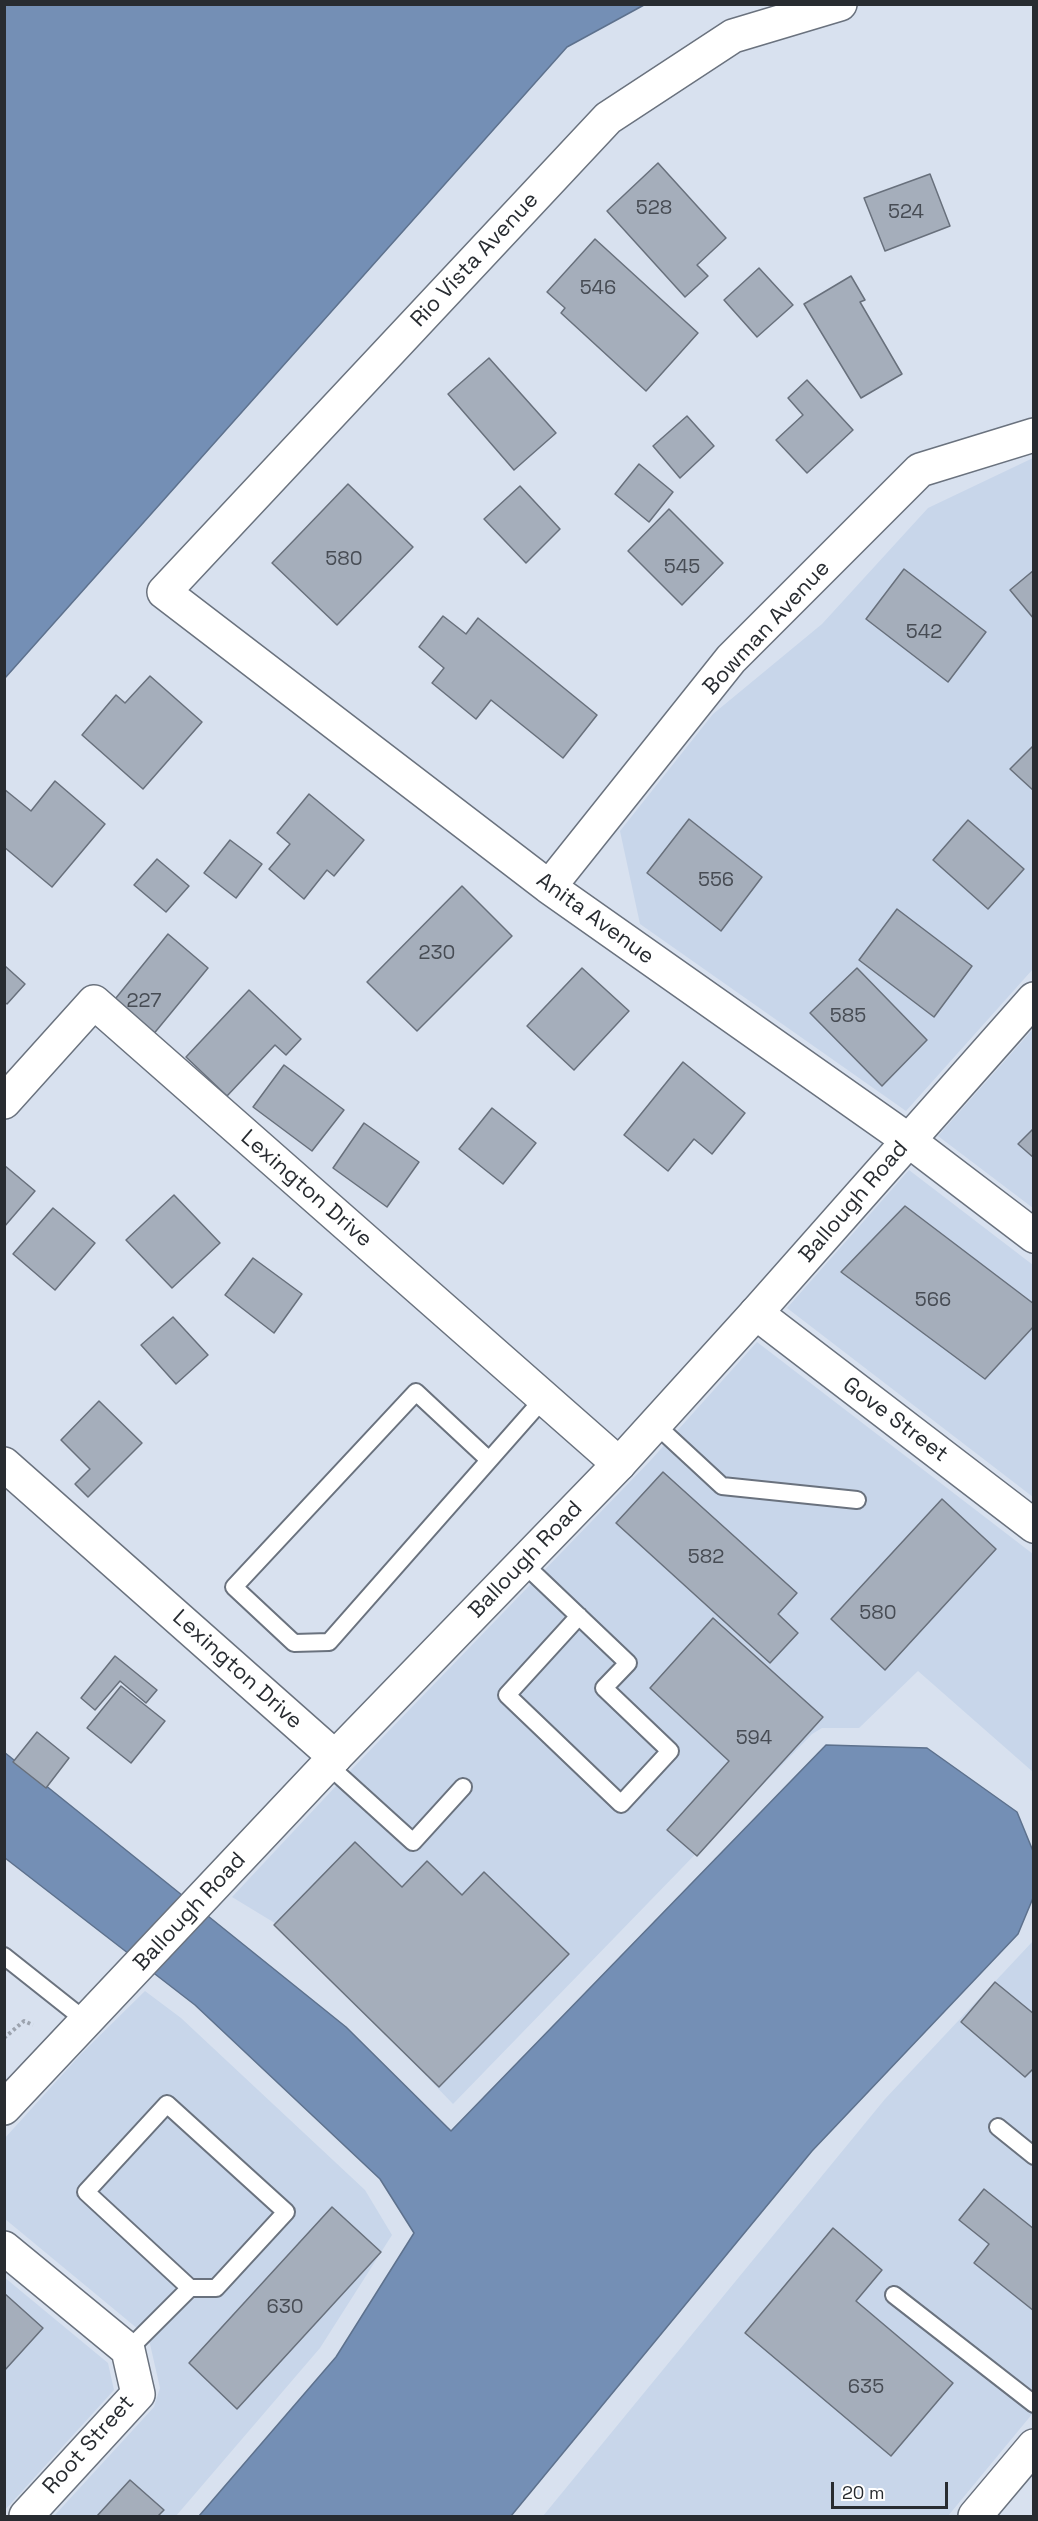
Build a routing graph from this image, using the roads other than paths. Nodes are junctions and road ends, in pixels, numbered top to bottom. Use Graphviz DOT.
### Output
graph roads {
  1 [pos="840,4"];
  2 [pos="1034,435"];
  3 [pos="164,592"];
  4 [pos="549,887"];
  5 [pos="1034,999"];
  6 [pos="4,1102"];
  7 [pos="908,1140"];
  8 [pos="1034,1236"];
  9 [pos="756,1313"];
  10 [pos="544,1398"];
  11 [pos="655,1424"];
  12 [pos="489,1460"];
  13 [pos="4,1464"];
  14 [pos="619,1464"];
  15 [pos="857,1500"];
  16 [pos="1034,1526"];
  17 [pos="523,1563"];
  18 [pos="579,1616"];
  19 [pos="332,1761"];
  20 [pos="463,1787"];
  21 [pos="4,1956"];
  22 [pos="86,2021"];
  23 [pos="4,2108"];
  24 [pos="998,2127"];
  25 [pos="1034,2156"];
  26 [pos="4,2248"];
  27 [pos="190,2288"];
  28 [pos="894,2295"];
  29 [pos="128,2350"];
  30 [pos="1034,2404"];
  31 [pos="1032,2449"];
  32 [pos="26,2517"];
  33 [pos="975,2517"];
  1 -- 3 [label="street, Rio Vista Avenue"];
  2 -- 4 [label="street, Bowman Avenue"];
  3 -- 4 [label="street, Anita Avenue"];
  4 -- 7 [label="street, Anita Avenue"];
  5 -- 7 [label="street, Ballough Road"];
  6 -- 10 [label="street, Lexington Drive"];
  7 -- 8 [label="street, Anita Avenue"];
  7 -- 9 [label="street, Ballough Road"];
  9 -- 11 [label="street, Ballough Road"];
  9 -- 16 [label="street, Gove Street"];
  10 -- 12 [label="lane"];
  10 -- 14 [label="street, Lexington Drive"];
  11 -- 14 [label="street, Ballough Road"];
  11 -- 15 [label="lane"];
  12 -- 12 [label="lane"];
  13 -- 19 [label="street, Lexington Drive"];
  14 -- 17 [label="street, Ballough Road"];
  17 -- 18 [label="lane"];
  17 -- 19 [label="street, Ballough Road"];
  18 -- 18 [label="lane"];
  19 -- 20 [label="lane"];
  19 -- 22 [label="street, Ballough Road"];
  21 -- 22 [label="lane"];
  22 -- 23 [label="street, Ballough Road"];
  24 -- 25 [label="lane"];
  26 -- 29 [label="street"];
  27 -- 27 [label="lane"];
  27 -- 29 [label="lane"];
  28 -- 30 [label="lane"];
  29 -- 32 [label="street, Root Street"];
  31 -- 33 [label="street"];
}
